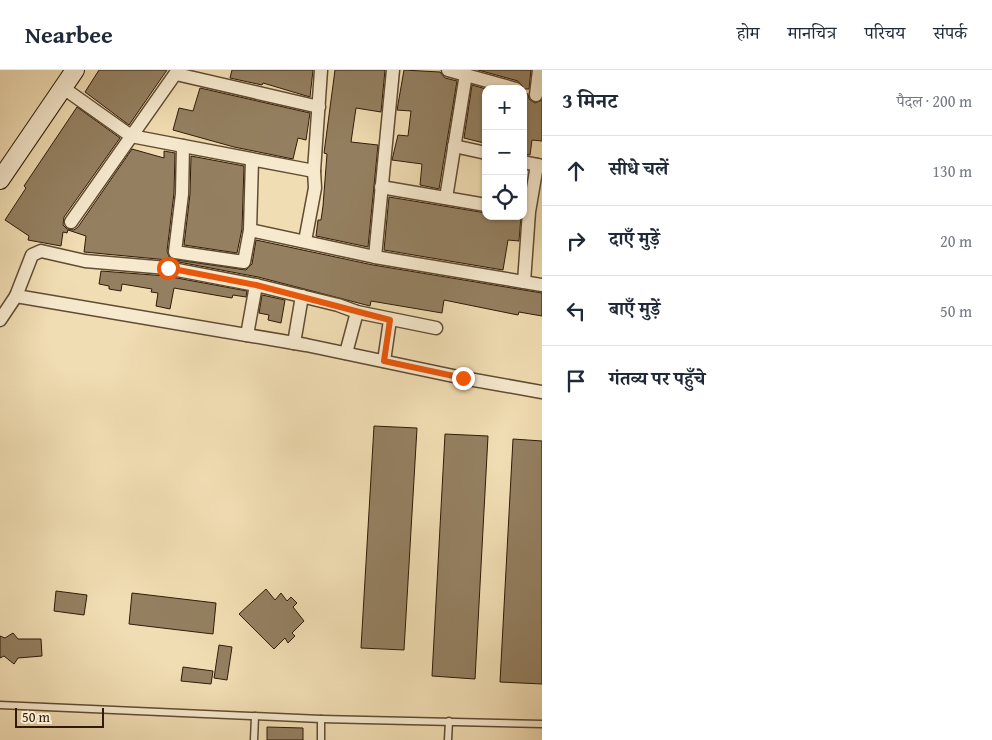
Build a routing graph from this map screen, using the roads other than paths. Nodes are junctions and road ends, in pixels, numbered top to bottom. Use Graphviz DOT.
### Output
graph roads {
  1 [pos="75,70"];
  2 [pos="321,70"];
  3 [pos="393,70"];
  4 [pos="448,70"];
  5 [pos="539,70"];
  6 [pos="177,72"];
  7 [pos="466,74"];
  8 [pos="503,85"];
  9 [pos="62,87"];
  10 [pos="527,92"];
  11 [pos="539,96"];
  12 [pos="319,107"];
  13 [pos="131,136"];
  14 [pos="183,146"];
  15 [pos="454,146"];
  16 [pos="482,152"];
  17 [pos="252,160"];
  18 [pos="539,165"];
  19 [pos="314,171"];
  20 [pos="0,180"];
  21 [pos="381,187"];
  22 [pos="446,198"];
  23 [pos="482,204"];
  24 [pos="527,208"];
  25 [pos="526,220"];
  26 [pos="71,222"];
  27 [pos="250,230"];
  28 [pos="305,241"];
  29 [pos="375,257"];
  30 [pos="524,282"];
  31 [pos="256,285"];
  32 [pos="542,285"];
  33 [pos="16,296"];
  34 [pos="302,296"];
  35 [pos="357,312"];
  36 [pos="0,320"];
  37 [pos="390,320"];
  38 [pos="436,328"];
  39 [pos="247,335"];
  40 [pos="294,343"];
  41 [pos="346,353"];
  42 [pos="384,361"];
  43 [pos="542,392"];
  44 [pos="0,705"];
  45 [pos="255,716"];
  46 [pos="321,719"];
  47 [pos="449,721"];
  48 [pos="542,724"];
  49 [pos="254,740"];
  50 [pos="321,740"];
  51 [pos="448,740"];
  1 -- 9 [label="street"];
  2 -- 12 [label="street"];
  3 -- 21 [label="street"];
  4 -- 7 [label="street"];
  5 -- 11 [label="street"];
  6 -- 12 [label="street"];
  6 -- 13 [label="street"];
  7 -- 8 [label="street"];
  7 -- 15 [label="street"];
  9 -- 13 [label="street"];
  9 -- 20 [label="street"];
  10 -- 11 [label="street"];
  12 -- 19 [label="street"];
  13 -- 14 [label="street"];
  13 -- 26 [label="street"];
  14 -- 17 [label="street"];
  14 -- 27 [label="street"];
  15 -- 16 [label="street"];
  15 -- 22 [label="street"];
  17 -- 19 [label="street"];
  17 -- 27 [label="street"];
  18 -- 24 [label="street"];
  19 -- 28 [label="street"];
  21 -- 22 [label="street"];
  21 -- 29 [label="street"];
  22 -- 23 [label="street"];
  25 -- 30 [label="street"];
  27 -- 28 [label="street"];
  28 -- 29 [label="street"];
  29 -- 30 [label="street"];
  30 -- 32 [label="street"];
  31 -- 33 [label="street"];
  31 -- 34 [label="street"];
  31 -- 39 [label="street"];
  33 -- 36 [label="street"];
  33 -- 39 [label="street"];
  34 -- 35 [label="street"];
  34 -- 40 [label="street"];
  35 -- 37 [label="street"];
  35 -- 41 [label="street"];
  37 -- 38 [label="street"];
  37 -- 42 [label="street"];
  39 -- 40 [label="street"];
  40 -- 41 [label="street"];
  41 -- 42 [label="street"];
  42 -- 43 [label="street"];
  44 -- 45 [label="lane"];
  45 -- 46 [label="lane"];
  45 -- 49 [label="lane"];
  46 -- 47 [label="lane"];
  46 -- 50 [label="lane"];
  47 -- 48 [label="lane"];
  47 -- 51 [label="lane"];
}
